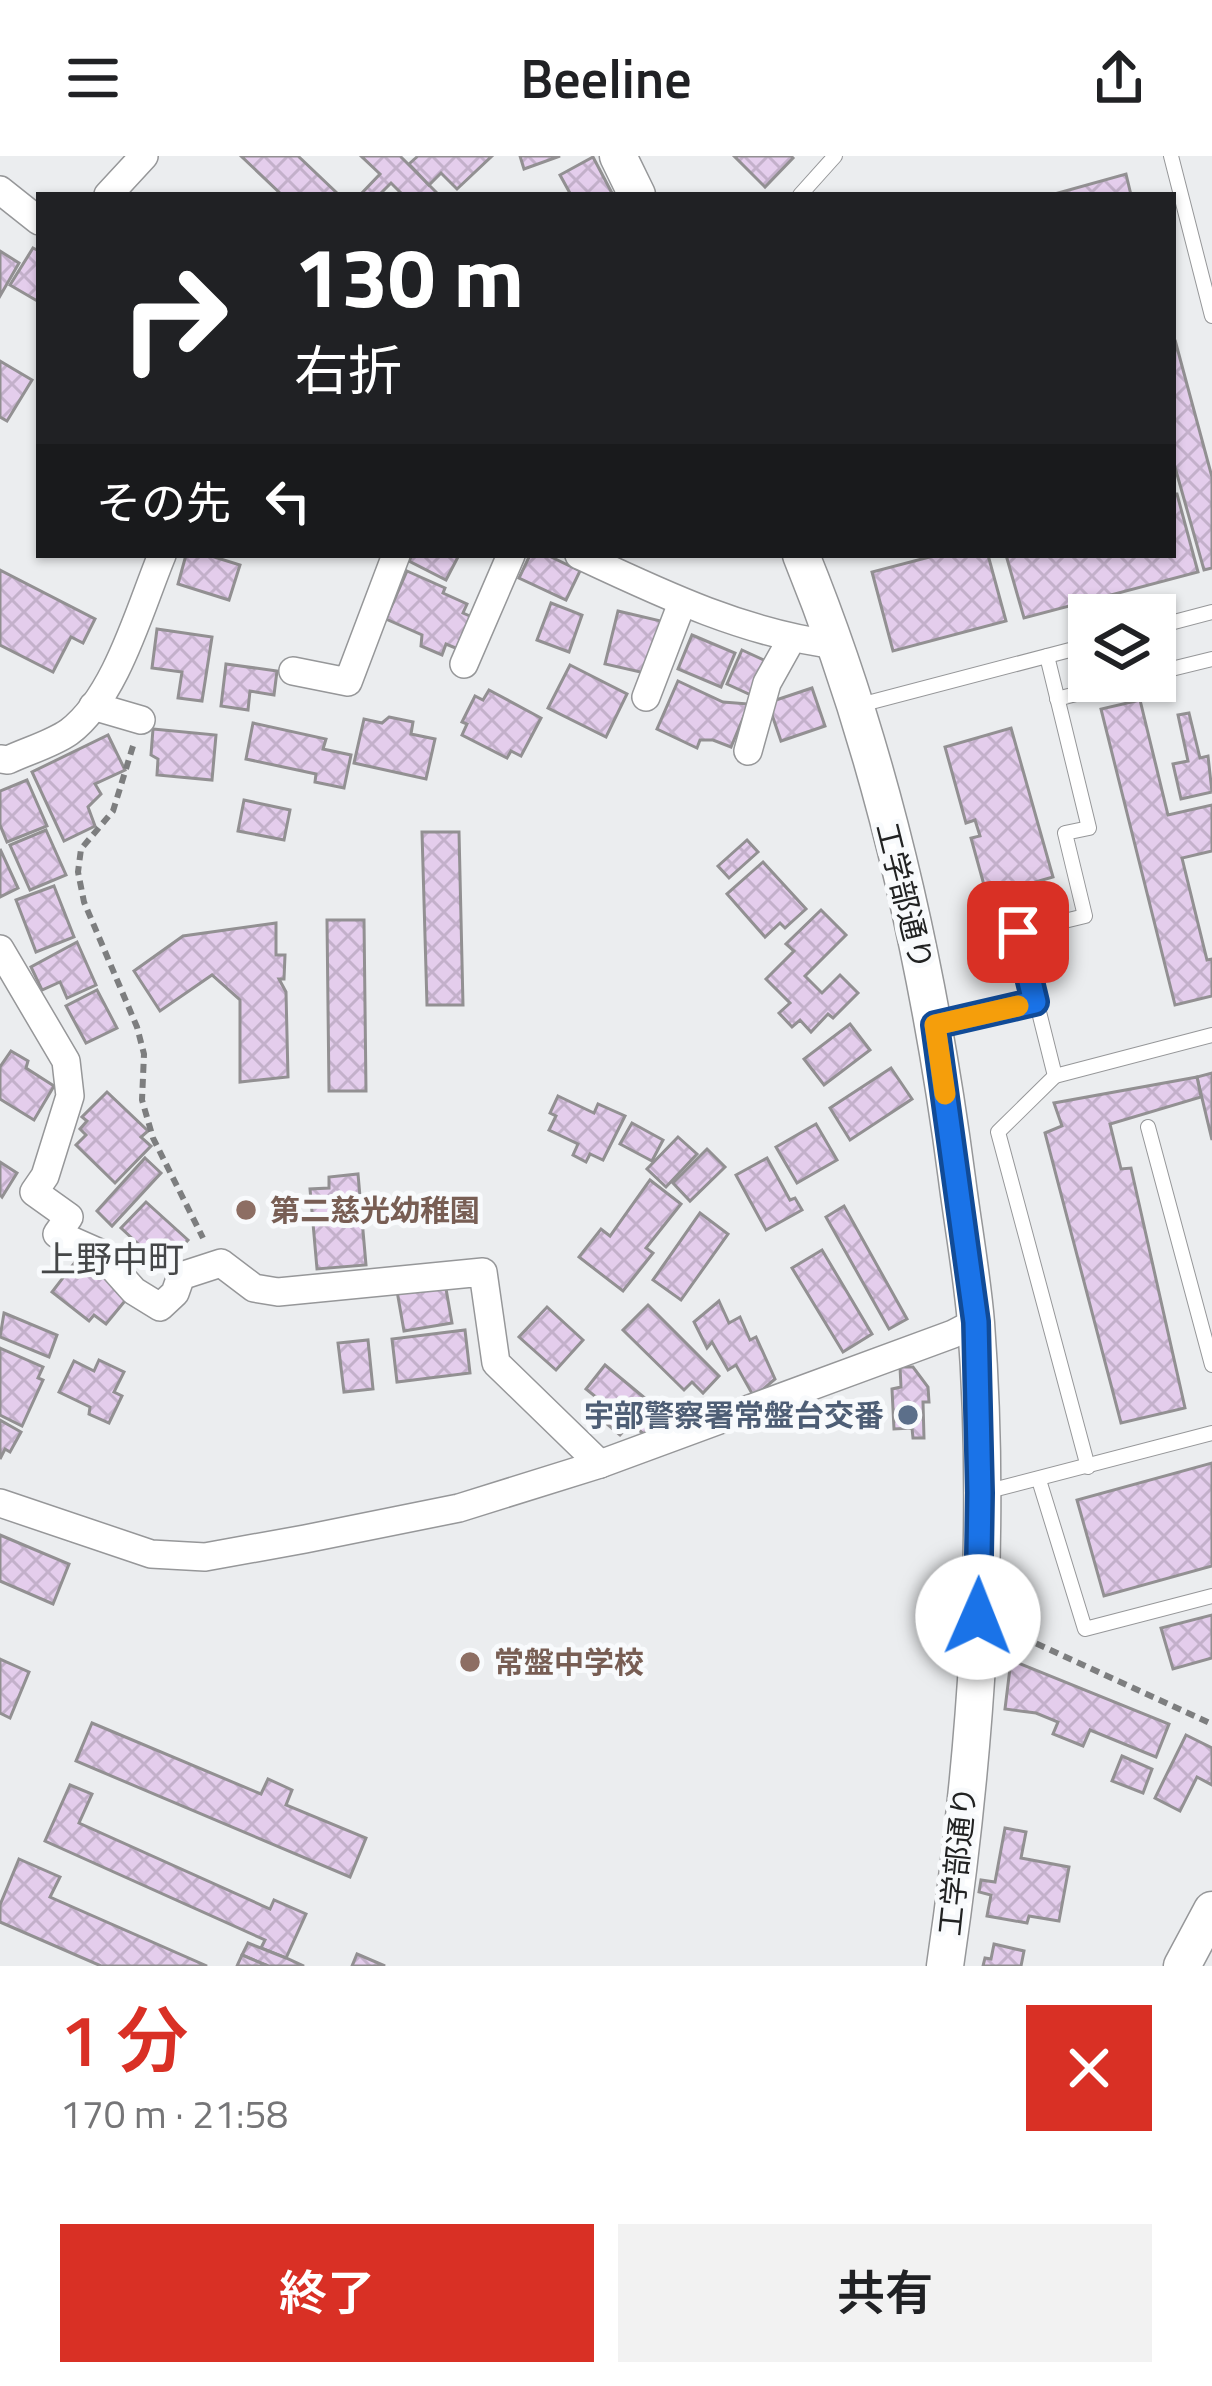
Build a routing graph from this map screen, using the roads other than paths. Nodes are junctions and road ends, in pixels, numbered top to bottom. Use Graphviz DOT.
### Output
graph roads {
  1 [pos="144,156"];
  2 [pos="618,156"];
  3 [pos="835,156"];
  4 [pos="1171,156"];
  5 [pos="0,190"];
  6 [pos="112,192"];
  7 [pos="636,192"];
  8 [pos="803,192"];
  9 [pos="20,213"];
  10 [pos="1212,316"];
  11 [pos="161,558"];
  12 [pos="395,558"];
  13 [pos="511,558"];
  14 [pos="585,558"];
  15 [pos="802,558"];
  16 [pos="682,603"];
  17 [pos="1212,612"];
  18 [pos="1176,621"];
  19 [pos="791,640"];
  20 [pos="838,645"];
  21 [pos="1068,650"];
  22 [pos="1047,656"];
  23 [pos="1212,659"];
  24 [pos="464,664"];
  25 [pos="1176,668"];
  26 [pos="293,671"];
  27 [pos="1068,695"];
  28 [pos="646,697"];
  29 [pos="1058,698"];
  30 [pos="93,706"];
  31 [pos="856,706"];
  32 [pos="141,720"];
  33 [pos="748,751"];
  34 [pos="0,759"];
  35 [pos="0,949"];
  36 [pos="1035,1002"];
  37 [pos="935,1025"];
  38 [pos="1212,1035"];
  39 [pos="1055,1076"];
  40 [pos="1148,1127"];
  41 [pos="976,1322"];
  42 [pos="1212,1365"];
  43 [pos="1212,1432"];
  44 [pos="600,1464"];
  45 [pos="1088,1467"];
  46 [pos="1039,1480"];
  47 [pos="980,1493"];
  48 [pos="0,1503"];
  49 [pos="1212,1596"];
  50 [pos="1212,1910"];
  51 [pos="945,1966"];
  52 [pos="1182,1966"];
  1 -- 6 [label="street"];
  2 -- 7 [label="street"];
  3 -- 8 [label="lane"];
  4 -- 10 [label="lane"];
  5 -- 9 [label="street"];
  11 -- 30 [label="street"];
  12 -- 26 [label="street"];
  13 -- 24 [label="street"];
  14 -- 16 [label="street"];
  15 -- 20 [label="street, 工学部通り"];
  16 -- 19 [label="street"];
  16 -- 28 [label="street"];
  17 -- 18 [label="lane"];
  19 -- 20 [label="street"];
  19 -- 33 [label="street"];
  20 -- 31 [label="street, 工学部通り"];
  21 -- 22 [label="lane"];
  22 -- 29 [label="lane"];
  22 -- 31 [label="lane"];
  23 -- 25 [label="lane"];
  27 -- 29 [label="lane"];
  29 -- 36 [label="lane"];
  30 -- 32 [label="street"];
  30 -- 34 [label="street"];
  31 -- 37 [label="street, 工学部通り"];
  35 -- 44 [label="street"];
  36 -- 37 [label="lane"];
  36 -- 39 [label="lane"];
  37 -- 41 [label="street, 工学部通り"];
  38 -- 39 [label="lane"];
  39 -- 45 [label="lane"];
  40 -- 42 [label="lane"];
  41 -- 44 [label="street"];
  41 -- 47 [label="street, 工学部通り"];
  43 -- 45 [label="lane"];
  44 -- 48 [label="street"];
  45 -- 46 [label="lane"];
  46 -- 47 [label="lane"];
  46 -- 49 [label="lane"];
  47 -- 51 [label="street, 工学部通り"];
  50 -- 52 [label="street"];
}
